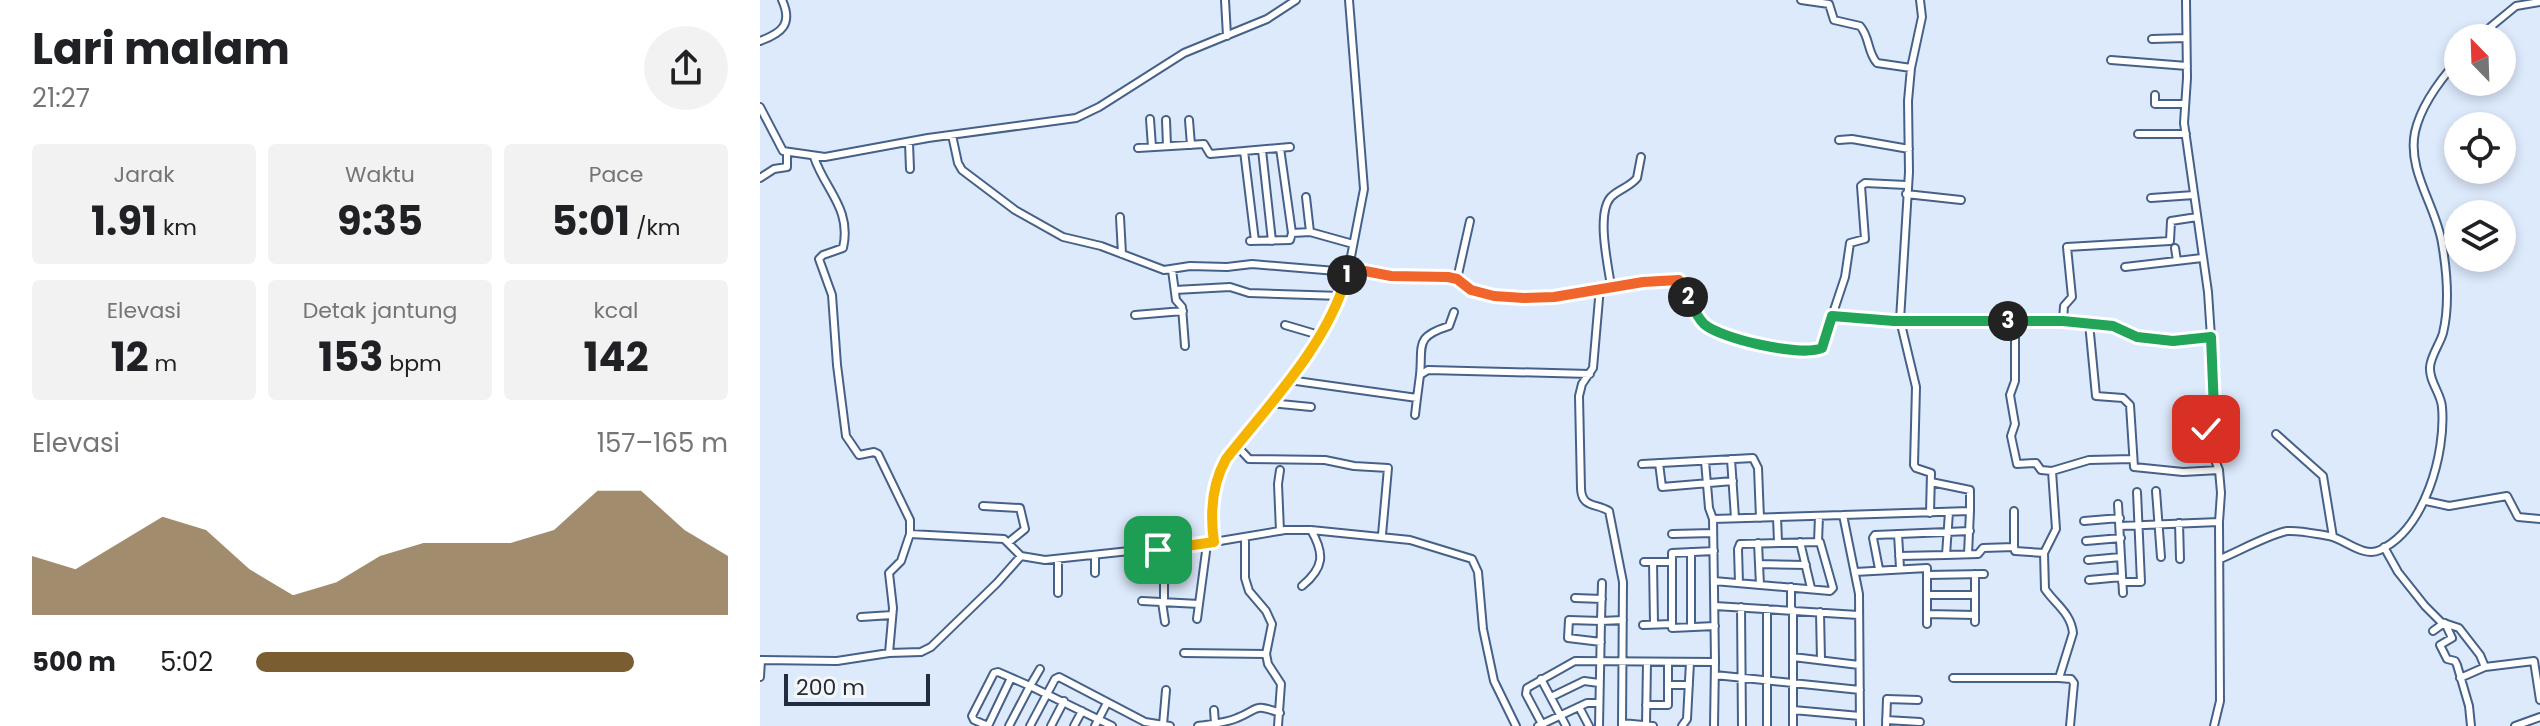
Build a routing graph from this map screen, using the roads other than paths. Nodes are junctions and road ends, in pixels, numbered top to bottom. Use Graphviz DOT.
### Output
graph roads {
  1 [pos="782,0"];
  2 [pos="1225,0"];
  3 [pos="1296,0"];
  4 [pos="1349,0"];
  5 [pos="1801,0"];
  6 [pos="1920,0"];
  7 [pos="2186,0"];
  8 [pos="1813,1"];
  9 [pos="2540,2"];
  10 [pos="2494,24"];
  11 [pos="1227,36"];
  12 [pos="2186,38"];
  13 [pos="2152,39"];
  14 [pos="760,41"];
  15 [pos="2111,60"];
  16 [pos="2187,66"];
  17 [pos="1911,68"];
  18 [pos="2444,78"];
  19 [pos="2155,95"];
  20 [pos="2185,104"];
  21 [pos="760,107"];
  22 [pos="1150,119"];
  23 [pos="1166,120"];
  24 [pos="1189,120"];
  25 [pos="2138,134"];
  26 [pos="2186,134"];
  27 [pos="952,135"];
  28 [pos="1839,140"];
  29 [pos="909,143"];
  30 [pos="1191,145"];
  31 [pos="1167,146"];
  32 [pos="1152,147"];
  33 [pos="1290,147"];
  34 [pos="1138,148"];
  35 [pos="1280,148"];
  36 [pos="1909,149"];
  37 [pos="1262,150"];
  38 [pos="1244,151"];
  39 [pos="787,153"];
  40 [pos="814,157"];
  41 [pos="1641,157"];
  42 [pos="910,169"];
  43 [pos="760,178"];
  44 [pos="1906,185"];
  45 [pos="1906,194"];
  46 [pos="2194,195"];
  47 [pos="1306,197"];
  48 [pos="2151,198"];
  49 [pos="1961,200"];
  50 [pos="1120,217"];
  51 [pos="2197,217"];
  52 [pos="1470,221"];
  53 [pos="1310,232"];
  54 [pos="1292,233"];
  55 [pos="1272,241"];
  56 [pos="1353,244"];
  57 [pos="2175,248"];
  58 [pos="1122,254"];
  59 [pos="2202,258"];
  60 [pos="2177,261"];
  61 [pos="1267,266"];
  62 [pos="2125,267"];
  63 [pos="1172,270"];
  64 [pos="1349,270"];
  65 [pos="1265,278"];
  66 [pos="1457,279"];
  67 [pos="1611,286"];
  68 [pos="1600,287"];
  69 [pos="1175,290"];
  70 [pos="1341,296"];
  71 [pos="1183,311"];
  72 [pos="1454,312"];
  73 [pos="1135,315"];
  74 [pos="1832,316"];
  75 [pos="1900,320"];
  76 [pos="2015,321"];
  77 [pos="2063,321"];
  78 [pos="2089,323"];
  79 [pos="1285,325"];
  80 [pos="1319,335"];
  81 [pos="2211,337"];
  82 [pos="1185,346"];
  83 [pos="1591,374"];
  84 [pos="1420,375"];
  85 [pos="1289,380"];
  86 [pos="1417,398"];
  87 [pos="1269,403"];
  88 [pos="1311,407"];
  89 [pos="1415,415"];
  90 [pos="2276,434"];
  91 [pos="1236,445"];
  92 [pos="1731,459"];
  93 [pos="2133,459"];
  94 [pos="1705,461"];
  95 [pos="1659,463"];
  96 [pos="1642,464"];
  97 [pos="1280,470"];
  98 [pos="2219,470"];
  99 [pos="2052,471"];
  100 [pos="1733,481"];
  101 [pos="1931,482"];
  102 [pos="1707,484"];
  103 [pos="2156,491"];
  104 [pos="2137,492"];
  105 [pos="2426,501"];
  106 [pos="2118,504"];
  107 [pos="983,506"];
  108 [pos="1970,511"];
  109 [pos="2014,511"];
  110 [pos="1949,512"];
  111 [pos="1930,513"];
  112 [pos="1843,515"];
  113 [pos="1819,516"];
  114 [pos="1777,517"];
  115 [pos="1735,518"];
  116 [pos="1760,518"];
  117 [pos="2120,518"];
  118 [pos="1713,519"];
  119 [pos="2540,519"];
  120 [pos="2084,521"];
  121 [pos="2219,522"];
  122 [pos="2179,523"];
  123 [pos="2159,524"];
  124 [pos="2139,525"];
  125 [pos="2120,526"];
  126 [pos="1311,530"];
  127 [pos="1280,531"];
  128 [pos="1970,531"];
  129 [pos="1948,532"];
  130 [pos="1713,533"];
  131 [pos="910,534"];
  132 [pos="1672,534"];
  133 [pos="1898,534"];
  134 [pos="1382,535"];
  135 [pos="2333,537"];
  136 [pos="2121,538"];
  137 [pos="1245,539"];
  138 [pos="2086,541"];
  139 [pos="1009,542"];
  140 [pos="1778,542"];
  141 [pos="1800,542"];
  142 [pos="1818,542"];
  143 [pos="1210,543"];
  144 [pos="1758,543"];
  145 [pos="2014,547"];
  146 [pos="2384,547"];
  147 [pos="1164,549"];
  148 [pos="1714,551"];
  149 [pos="1691,552"];
  150 [pos="2044,553"];
  151 [pos="1968,554"];
  152 [pos="1927,555"];
  153 [pos="1946,555"];
  154 [pos="1021,556"];
  155 [pos="1899,556"];
  156 [pos="1095,557"];
  157 [pos="2121,557"];
  158 [pos="2161,557"];
  159 [pos="1058,559"];
  160 [pos="2180,559"];
  161 [pos="2220,559"];
  162 [pos="2088,560"];
  163 [pos="1672,562"];
  164 [pos="1759,564"];
  165 [pos="1806,565"];
  166 [pos="1900,568"];
  167 [pos="1879,569"];
  168 [pos="1855,572"];
  169 [pos="1927,572"];
  170 [pos="1095,573"];
  171 [pos="1975,574"];
  172 [pos="1984,574"];
  173 [pos="2089,580"];
  174 [pos="2122,580"];
  175 [pos="1714,581"];
  176 [pos="1602,583"];
  177 [pos="1739,583"];
  178 [pos="1760,585"];
  179 [pos="1302,586"];
  180 [pos="1791,587"];
  181 [pos="1811,588"];
  182 [pos="1058,593"];
  183 [pos="2123,593"];
  184 [pos="1927,595"];
  185 [pos="1975,595"];
  186 [pos="1575,598"];
  187 [pos="1602,599"];
  188 [pos="1142,601"];
  189 [pos="1163,602"];
  190 [pos="1199,604"];
  191 [pos="1715,606"];
  192 [pos="1741,607"];
  193 [pos="1767,609"];
  194 [pos="1792,610"];
  195 [pos="1820,612"];
  196 [pos="1927,614"];
  197 [pos="892,615"];
  198 [pos="1858,615"];
  199 [pos="861,617"];
  200 [pos="1197,619"];
  201 [pos="1623,620"];
  202 [pos="1601,621"];
  203 [pos="1165,622"];
  204 [pos="2445,623"];
  205 [pos="1654,624"];
  206 [pos="1672,624"];
  207 [pos="1927,624"];
  208 [pos="1643,625"];
  209 [pos="1715,626"];
  210 [pos="1691,627"];
  211 [pos="2433,631"];
  212 [pos="1601,642"];
  213 [pos="889,653"];
  214 [pos="1184,653"];
  215 [pos="1266,654"];
  216 [pos="1793,657"];
  217 [pos="761,658"];
  218 [pos="1821,660"];
  219 [pos="1600,662"];
  220 [pos="1624,662"];
  221 [pos="1647,662"];
  222 [pos="1668,662"];
  223 [pos="1690,662"];
  224 [pos="1715,662"];
  225 [pos="1859,665"];
  226 [pos="2485,667"];
  227 [pos="1040,669"];
  228 [pos="1715,675"];
  229 [pos="760,677"];
  230 [pos="1011,678"];
  231 [pos="1741,678"];
  232 [pos="1953,678"];
  233 [pos="2059,678"];
  234 [pos="2460,678"];
  235 [pos="1541,679"];
  236 [pos="1767,680"];
  237 [pos="1599,683"];
  238 [pos="1793,683"];
  239 [pos="1668,685"];
  240 [pos="1689,685"];
  241 [pos="1030,686"];
  242 [pos="1166,690"];
  243 [pos="1860,690"];
  244 [pos="1047,693"];
  245 [pos="1551,697"];
  246 [pos="1918,700"];
  247 [pos="2540,700"];
  248 [pos="1064,701"];
  249 [pos="1107,703"];
  250 [pos="1599,703"];
  251 [pos="1646,705"];
  252 [pos="1579,707"];
  253 [pos="1214,710"];
  254 [pos="1793,710"];
  255 [pos="1082,711"];
  256 [pos="1280,713"];
  257 [pos="1560,715"];
  258 [pos="1860,716"];
  259 [pos="2540,717"];
  260 [pos="1920,722"];
  261 [pos="1096,723"];
  262 [pos="1215,723"];
  263 [pos="1886,723"];
  264 [pos="1166,725"];
  265 [pos="1541,725"];
  266 [pos="1622,725"];
  267 [pos="1646,725"];
  268 [pos="988,726"];
  269 [pos="1009,726"];
  270 [pos="1030,726"];
  271 [pos="1051,726"];
  272 [pos="1074,726"];
  273 [pos="1112,726"];
  274 [pos="1200,726"];
  275 [pos="1278,726"];
  276 [pos="1516,726"];
  277 [pos="1566,726"];
  278 [pos="1589,726"];
  279 [pos="1599,726"];
  280 [pos="1653,726"];
  281 [pos="1682,726"];
  282 [pos="1714,726"];
  283 [pos="1742,726"];
  284 [pos="1767,726"];
  285 [pos="1793,726"];
  286 [pos="1860,726"];
  287 [pos="2070,726"];
  288 [pos="2214,726"];
  289 [pos="2471,726"];
  290 [pos="2515,726"];
  1 -- 14 [label="street"];
  2 -- 11 [label="street"];
  3 -- 11 [label="street"];
  4 -- 56 [label="street"];
  5 -- 8 [label="street"];
  6 -- 17 [label="street"];
  7 -- 12 [label="street"];
  8 -- 17 [label="street"];
  9 -- 10 [label="street"];
  11 -- 27 [label="street"];
  12 -- 13 [label="street"];
  12 -- 16 [label="street"];
  15 -- 16 [label="street"];
  16 -- 20 [label="street"];
  17 -- 36 [label="street"];
  18 -- 105 [label="street"];
  19 -- 20 [label="street"];
  20 -- 26 [label="street"];
  21 -- 39 [label="street"];
  22 -- 32 [label="street"];
  23 -- 31 [label="street"];
  24 -- 30 [label="street"];
  25 -- 26 [label="street"];
  26 -- 46 [label="street"];
  27 -- 29 [label="street"];
  27 -- 58 [label="street"];
  28 -- 36 [label="street"];
  29 -- 40 [label="street"];
  29 -- 42 [label="street"];
  30 -- 31 [label="street"];
  30 -- 38 [label="street"];
  31 -- 32 [label="street"];
  32 -- 34 [label="street"];
  33 -- 35 [label="street"];
  35 -- 37 [label="street"];
  35 -- 54 [label="street"];
  36 -- 44 [label="street"];
  37 -- 38 [label="street"];
  37 -- 55 [label="street"];
  38 -- 55 [label="street"];
  39 -- 40 [label="street"];
  39 -- 43 [label="street"];
  40 -- 131 [label="street"];
  41 -- 67 [label="street"];
  44 -- 45 [label="street"];
  44 -- 74 [label="street"];
  45 -- 49 [label="street"];
  45 -- 75 [label="street"];
  46 -- 48 [label="street"];
  46 -- 51 [label="street"];
  47 -- 53 [label="street"];
  50 -- 58 [label="street"];
  51 -- 59 [label="street"];
  51 -- 77 [label="street"];
  52 -- 66 [label="street"];
  53 -- 54 [label="street"];
  53 -- 56 [label="street"];
  54 -- 55 [label="street"];
  56 -- 64 [label="street"];
  57 -- 60 [label="street"];
  58 -- 63 [label="street"];
  59 -- 60 [label="street"];
  59 -- 81 [label="street"];
  60 -- 62 [label="street"];
  61 -- 63 [label="street"];
  61 -- 64 [label="street"];
  61 -- 65 [label="street"];
  63 -- 69 [label="street"];
  64 -- 66 [label="street"];
  64 -- 70 [label="street"];
  66 -- 68 [label="street"];
  67 -- 68 [label="street"];
  67 -- 74 [label="street"];
  68 -- 83 [label="street"];
  69 -- 70 [label="street"];
  69 -- 71 [label="street"];
  70 -- 80 [label="street"];
  71 -- 73 [label="street"];
  71 -- 82 [label="street"];
  72 -- 84 [label="street"];
  74 -- 75 [label="street"];
  75 -- 76 [label="street"];
  75 -- 101 [label="street"];
  76 -- 77 [label="street"];
  76 -- 99 [label="street"];
  77 -- 78 [label="street"];
  78 -- 81 [label="street"];
  78 -- 93 [label="street"];
  79 -- 80 [label="street"];
  80 -- 85 [label="street"];
  81 -- 98 [label="street"];
  83 -- 84 [label="street"];
  83 -- 201 [label="street"];
  84 -- 86 [label="street"];
  85 -- 86 [label="street"];
  85 -- 87 [label="street"];
  86 -- 89 [label="street"];
  87 -- 88 [label="street"];
  87 -- 91 [label="street"];
  90 -- 135 [label="street"];
  91 -- 134 [label="street"];
  91 -- 143 [label="street"];
  92 -- 94 [label="street"];
  92 -- 100 [label="street"];
  92 -- 116 [label="street"];
  93 -- 98 [label="street"];
  93 -- 99 [label="street"];
  94 -- 95 [label="street"];
  94 -- 102 [label="street"];
  95 -- 96 [label="street"];
  95 -- 102 [label="street"];
  97 -- 127 [label="street"];
  98 -- 121 [label="street"];
  99 -- 150 [label="street"];
  100 -- 102 [label="street"];
  100 -- 115 [label="street"];
  101 -- 108 [label="street"];
  101 -- 111 [label="street"];
  102 -- 118 [label="street"];
  103 -- 123 [label="street"];
  104 -- 124 [label="street"];
  105 -- 119 [label="street"];
  105 -- 146 [label="street"];
  106 -- 117 [label="street"];
  107 -- 139 [label="street"];
  108 -- 110 [label="street"];
  108 -- 128 [label="street"];
  109 -- 145 [label="street"];
  110 -- 111 [label="street"];
  110 -- 129 [label="street"];
  111 -- 112 [label="street"];
  112 -- 113 [label="street"];
  112 -- 168 [label="street"];
  113 -- 114 [label="street"];
  113 -- 142 [label="street"];
  114 -- 116 [label="street"];
  114 -- 140 [label="street"];
  115 -- 116 [label="street"];
  115 -- 118 [label="street"];
  117 -- 120 [label="street"];
  117 -- 125 [label="street"];
  118 -- 130 [label="street"];
  121 -- 122 [label="street"];
  121 -- 161 [label="street"];
  122 -- 123 [label="street"];
  122 -- 160 [label="street"];
  123 -- 124 [label="street"];
  123 -- 158 [label="street"];
  124 -- 125 [label="street"];
  124 -- 174 [label="street"];
  125 -- 136 [label="street"];
  126 -- 127 [label="street"];
  126 -- 134 [label="street"];
  126 -- 179 [label="street"];
  127 -- 137 [label="street"];
  128 -- 129 [label="street"];
  128 -- 151 [label="street"];
  129 -- 133 [label="street"];
  129 -- 153 [label="street"];
  130 -- 132 [label="street"];
  130 -- 148 [label="street"];
  131 -- 139 [label="street"];
  131 -- 197 [label="street"];
  133 -- 155 [label="street"];
  133 -- 167 [label="street"];
  134 -- 276 [label="street"];
  135 -- 146 [label="street"];
  135 -- 161 [label="street"];
  136 -- 138 [label="street"];
  136 -- 157 [label="street"];
  137 -- 143 [label="street"];
  137 -- 215 [label="street"];
  139 -- 154 [label="street"];
  140 -- 141 [label="street"];
  140 -- 144 [label="street"];
  141 -- 142 [label="street"];
  141 -- 165 [label="street"];
  142 -- 181 [label="street"];
  143 -- 147 [label="street"];
  143 -- 190 [label="street"];
  144 -- 164 [label="street"];
  144 -- 177 [label="street"];
  145 -- 150 [label="street"];
  145 -- 151 [label="street"];
  146 -- 204 [label="street"];
  147 -- 156 [label="street"];
  147 -- 189 [label="street"];
  148 -- 149 [label="street"];
  148 -- 175 [label="street"];
  149 -- 163 [label="street"];
  149 -- 210 [label="street"];
  150 -- 233 [label="street"];
  151 -- 153 [label="street"];
  152 -- 153 [label="street"];
  152 -- 155 [label="street"];
  152 -- 169 [label="street"];
  154 -- 159 [label="street"];
  154 -- 213 [label="street"];
  155 -- 166 [label="street"];
  156 -- 159 [label="street"];
  156 -- 170 [label="street"];
  157 -- 162 [label="street"];
  157 -- 174 [label="street"];
  159 -- 182 [label="street"];
  161 -- 288 [label="street"];
  163 -- 205 [label="street"];
  163 -- 206 [label="street"];
  164 -- 165 [label="street"];
  164 -- 178 [label="street"];
  165 -- 181 [label="street"];
  166 -- 167 [label="street"];
  166 -- 169 [label="street"];
  167 -- 168 [label="street"];
  168 -- 198 [label="street"];
  169 -- 171 [label="street"];
  169 -- 184 [label="street"];
  171 -- 172 [label="street"];
  171 -- 185 [label="street"];
  173 -- 174 [label="street"];
  174 -- 183 [label="street"];
  175 -- 177 [label="street"];
  175 -- 191 [label="street"];
  176 -- 187 [label="street"];
  177 -- 178 [label="street"];
  178 -- 180 [label="street"];
  180 -- 181 [label="street"];
  180 -- 194 [label="street"];
  184 -- 185 [label="street"];
  184 -- 196 [label="street"];
  185 -- 196 [label="street"];
  186 -- 187 [label="street"];
  187 -- 202 [label="street"];
  188 -- 189 [label="street"];
  189 -- 190 [label="street"];
  189 -- 203 [label="street"];
  190 -- 200 [label="street"];
  191 -- 192 [label="street"];
  191 -- 209 [label="street"];
  192 -- 193 [label="street"];
  192 -- 231 [label="street"];
  193 -- 194 [label="street"];
  193 -- 236 [label="street"];
  194 -- 195 [label="street"];
  194 -- 216 [label="street"];
  195 -- 198 [label="street"];
  195 -- 218 [label="street"];
  196 -- 207 [label="street"];
  197 -- 199 [label="street"];
  197 -- 213 [label="street"];
  198 -- 225 [label="street"];
  201 -- 202 [label="street"];
  201 -- 220 [label="street"];
  202 -- 212 [label="street"];
  202 -- 212 [label="street"];
  204 -- 211 [label="street"];
  204 -- 226 [label="street"];
  204 -- 234 [label="street"];
  205 -- 206 [label="street"];
  205 -- 208 [label="street"];
  206 -- 210 [label="street"];
  209 -- 210 [label="street"];
  209 -- 224 [label="street"];
  212 -- 219 [label="street"];
  213 -- 217 [label="street"];
  214 -- 215 [label="street"];
  215 -- 256 [label="street"];
  216 -- 218 [label="street"];
  216 -- 238 [label="street"];
  217 -- 229 [label="street"];
  218 -- 225 [label="street"];
  219 -- 220 [label="street"];
  219 -- 235 [label="street"];
  219 -- 237 [label="street"];
  220 -- 221 [label="street"];
  220 -- 266 [label="street"];
  221 -- 222 [label="street"];
  221 -- 251 [label="street"];
  222 -- 223 [label="street"];
  222 -- 239 [label="street"];
  223 -- 224 [label="street"];
  223 -- 240 [label="street"];
  224 -- 228 [label="street"];
  225 -- 243 [label="street"];
  226 -- 234 [label="street"];
  226 -- 247 [label="street"];
  227 -- 241 [label="street"];
  228 -- 231 [label="street"];
  228 -- 282 [label="street"];
  230 -- 241 [label="street"];
  230 -- 268 [label="street"];
  230 -- 268 [label="street"];
  231 -- 236 [label="street"];
  231 -- 283 [label="street"];
  232 -- 233 [label="street"];
  233 -- 287 [label="street"];
  234 -- 289 [label="street"];
  235 -- 245 [label="street"];
  235 -- 265 [label="street"];
  236 -- 238 [label="street"];
  236 -- 284 [label="street"];
  237 -- 245 [label="street"];
  237 -- 250 [label="street"];
  238 -- 243 [label="street"];
  238 -- 254 [label="street"];
  239 -- 240 [label="street"];
  239 -- 251 [label="street"];
  240 -- 281 [label="street"];
  241 -- 244 [label="street"];
  241 -- 269 [label="street"];
  242 -- 264 [label="street"];
  243 -- 258 [label="street"];
  244 -- 248 [label="street"];
  244 -- 249 [label="street"];
  244 -- 270 [label="street"];
  245 -- 257 [label="street"];
  246 -- 263 [label="street"];
  248 -- 255 [label="street"];
  248 -- 271 [label="street"];
  249 -- 261 [label="street"];
  249 -- 264 [label="street"];
  250 -- 252 [label="street"];
  250 -- 279 [label="street"];
  251 -- 267 [label="street"];
  252 -- 257 [label="street"];
  252 -- 278 [label="street"];
  253 -- 262 [label="street"];
  254 -- 258 [label="street"];
  254 -- 285 [label="street"];
  255 -- 261 [label="street"];
  255 -- 272 [label="street"];
  256 -- 262 [label="street"];
  256 -- 275 [label="street"];
  257 -- 265 [label="street"];
  257 -- 277 [label="street"];
  258 -- 286 [label="street"];
  259 -- 290 [label="street"];
  260 -- 263 [label="street"];
  261 -- 273 [label="street"];
  262 -- 274 [label="street"];
  266 -- 267 [label="street"];
  267 -- 280 [label="street"];
}
